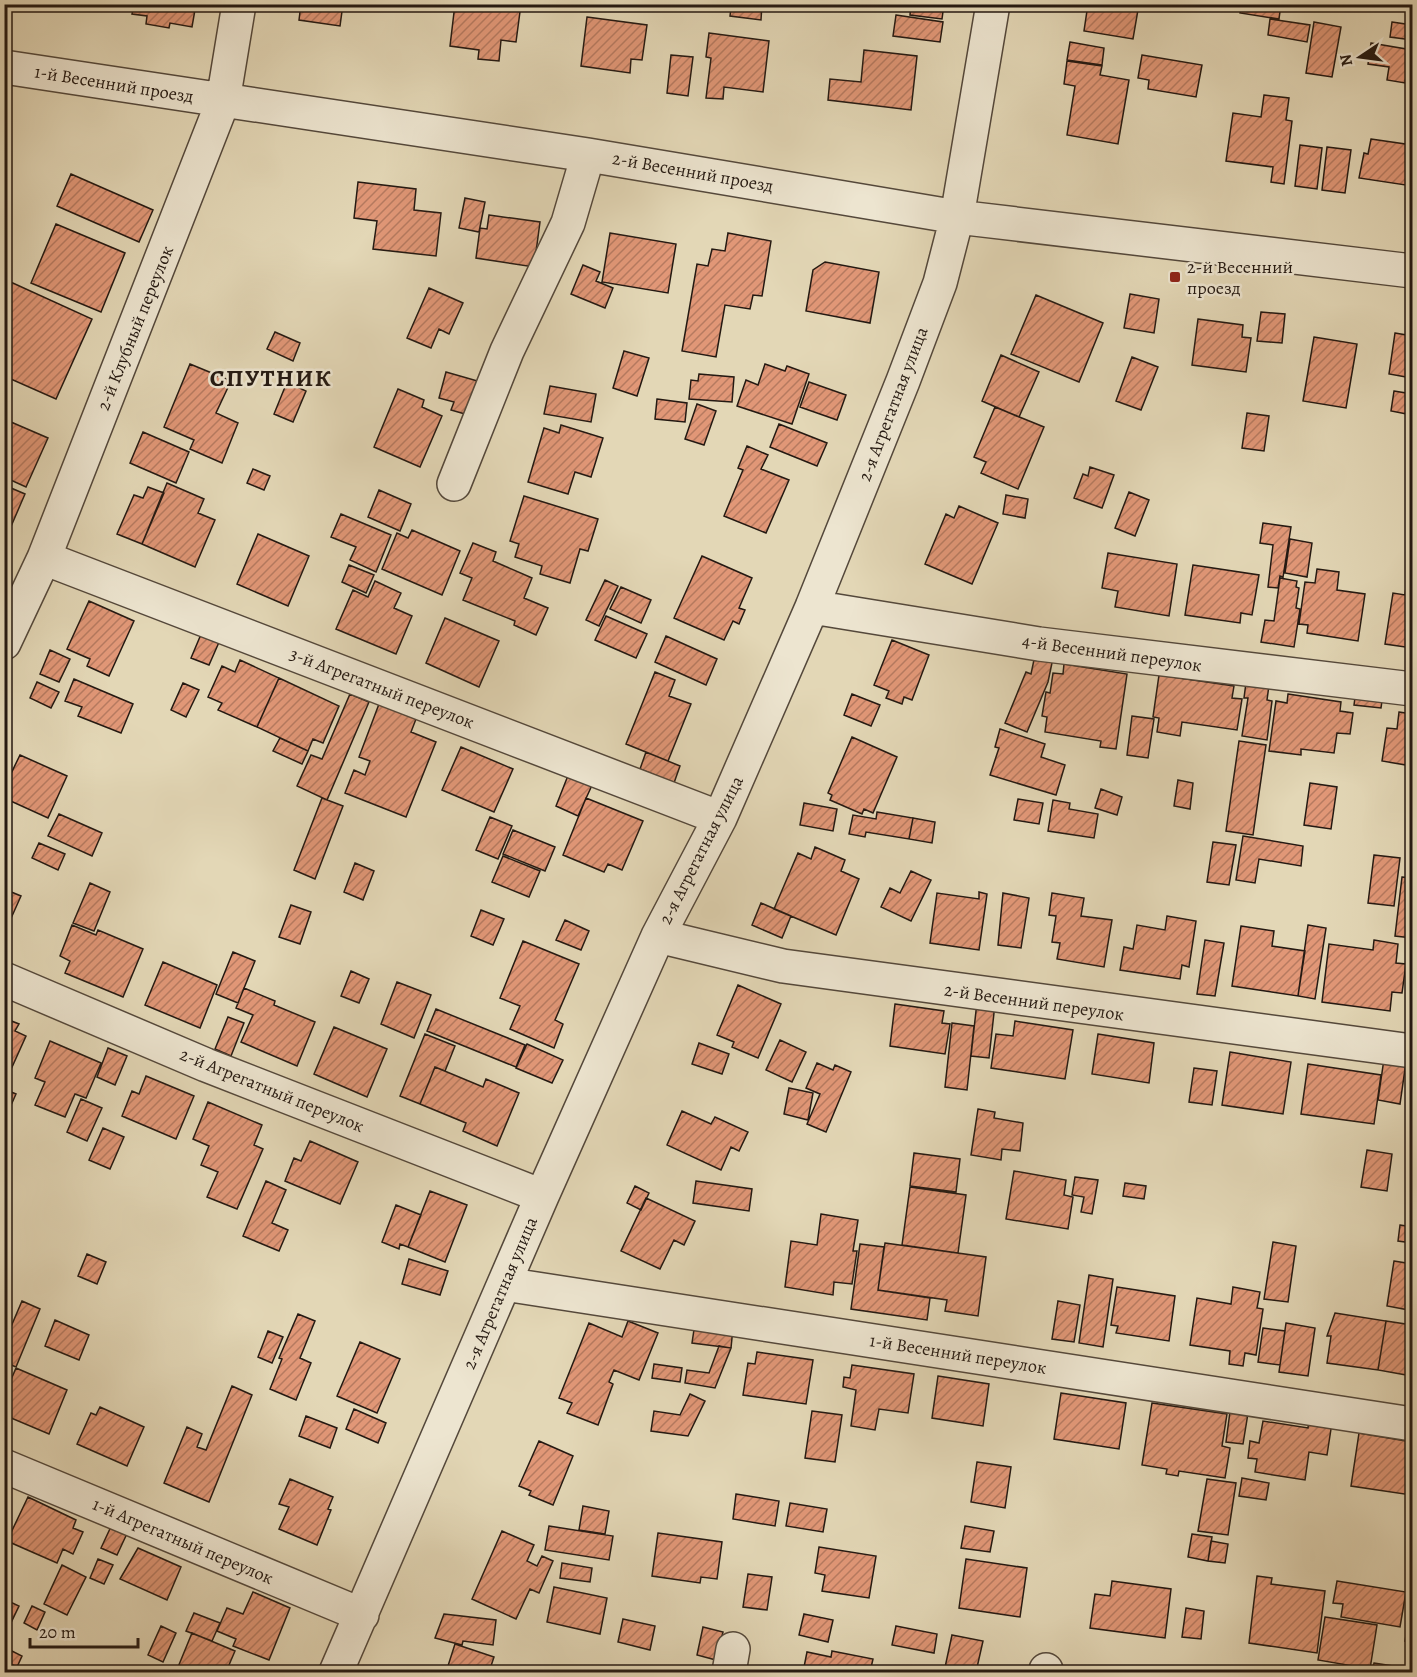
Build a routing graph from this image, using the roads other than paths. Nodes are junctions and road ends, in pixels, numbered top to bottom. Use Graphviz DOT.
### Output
graph roads {
  1 [pos="239,4"];
  2 [pos="993,4"];
  3 [pos="4,67"];
  4 [pos="223,101"];
  5 [pos="588,154"];
  6 [pos="957,217"];
  7 [pos="1413,271"];
  8 [pos="454,484"];
  9 [pos="44,558"];
  10 [pos="812,607"];
  11 [pos="4,643"];
  12 [pos="1413,689"];
  13 [pos="720,818"];
  14 [pos="658,936"];
  15 [pos="4,980"];
  16 [pos="1413,1051"];
  17 [pos="542,1196"];
  18 [pos="504,1284"];
  19 [pos="1413,1424"];
  20 [pos="4,1466"];
  21 [pos="362,1615"];
  22 [pos="336,1672"];
  1 -- 4 [label="street, 2-й Клубный переулок"];
  2 -- 6 [label="street, 2-я Агрегатная улица"];
  3 -- 4 [label="street, 1-й Весенний проезд"];
  4 -- 5 [label="street, 2-й Весенний проезд"];
  4 -- 9 [label="street, 2-й Клубный переулок"];
  5 -- 6 [label="street, 2-й Весенний проезд"];
  5 -- 8 [label="street"];
  6 -- 7 [label="street, 2-й Весенний проезд"];
  6 -- 10 [label="street, 2-я Агрегатная улица"];
  9 -- 11 [label="street, 2-й Клубный переулок"];
  9 -- 13 [label="street, 3-й Агрегатный переулок"];
  10 -- 12 [label="street, 4-й Весенний переулок"];
  10 -- 13 [label="street, 2-я Агрегатная улица"];
  13 -- 14 [label="street, 2-я Агрегатная улица"];
  14 -- 16 [label="street, 2-й Весенний переулок"];
  14 -- 17 [label="street, 2-я Агрегатная улица"];
  15 -- 17 [label="street, 2-й Агрегатный переулок"];
  17 -- 18 [label="street, 2-я Агрегатная улица"];
  18 -- 19 [label="street, 1-й Весенний переулок"];
  18 -- 21 [label="street, 2-я Агрегатная улица"];
  20 -- 21 [label="street, 1-й Агрегатный переулок"];
  21 -- 22 [label="street, 2-я Агрегатная улица"];
}
